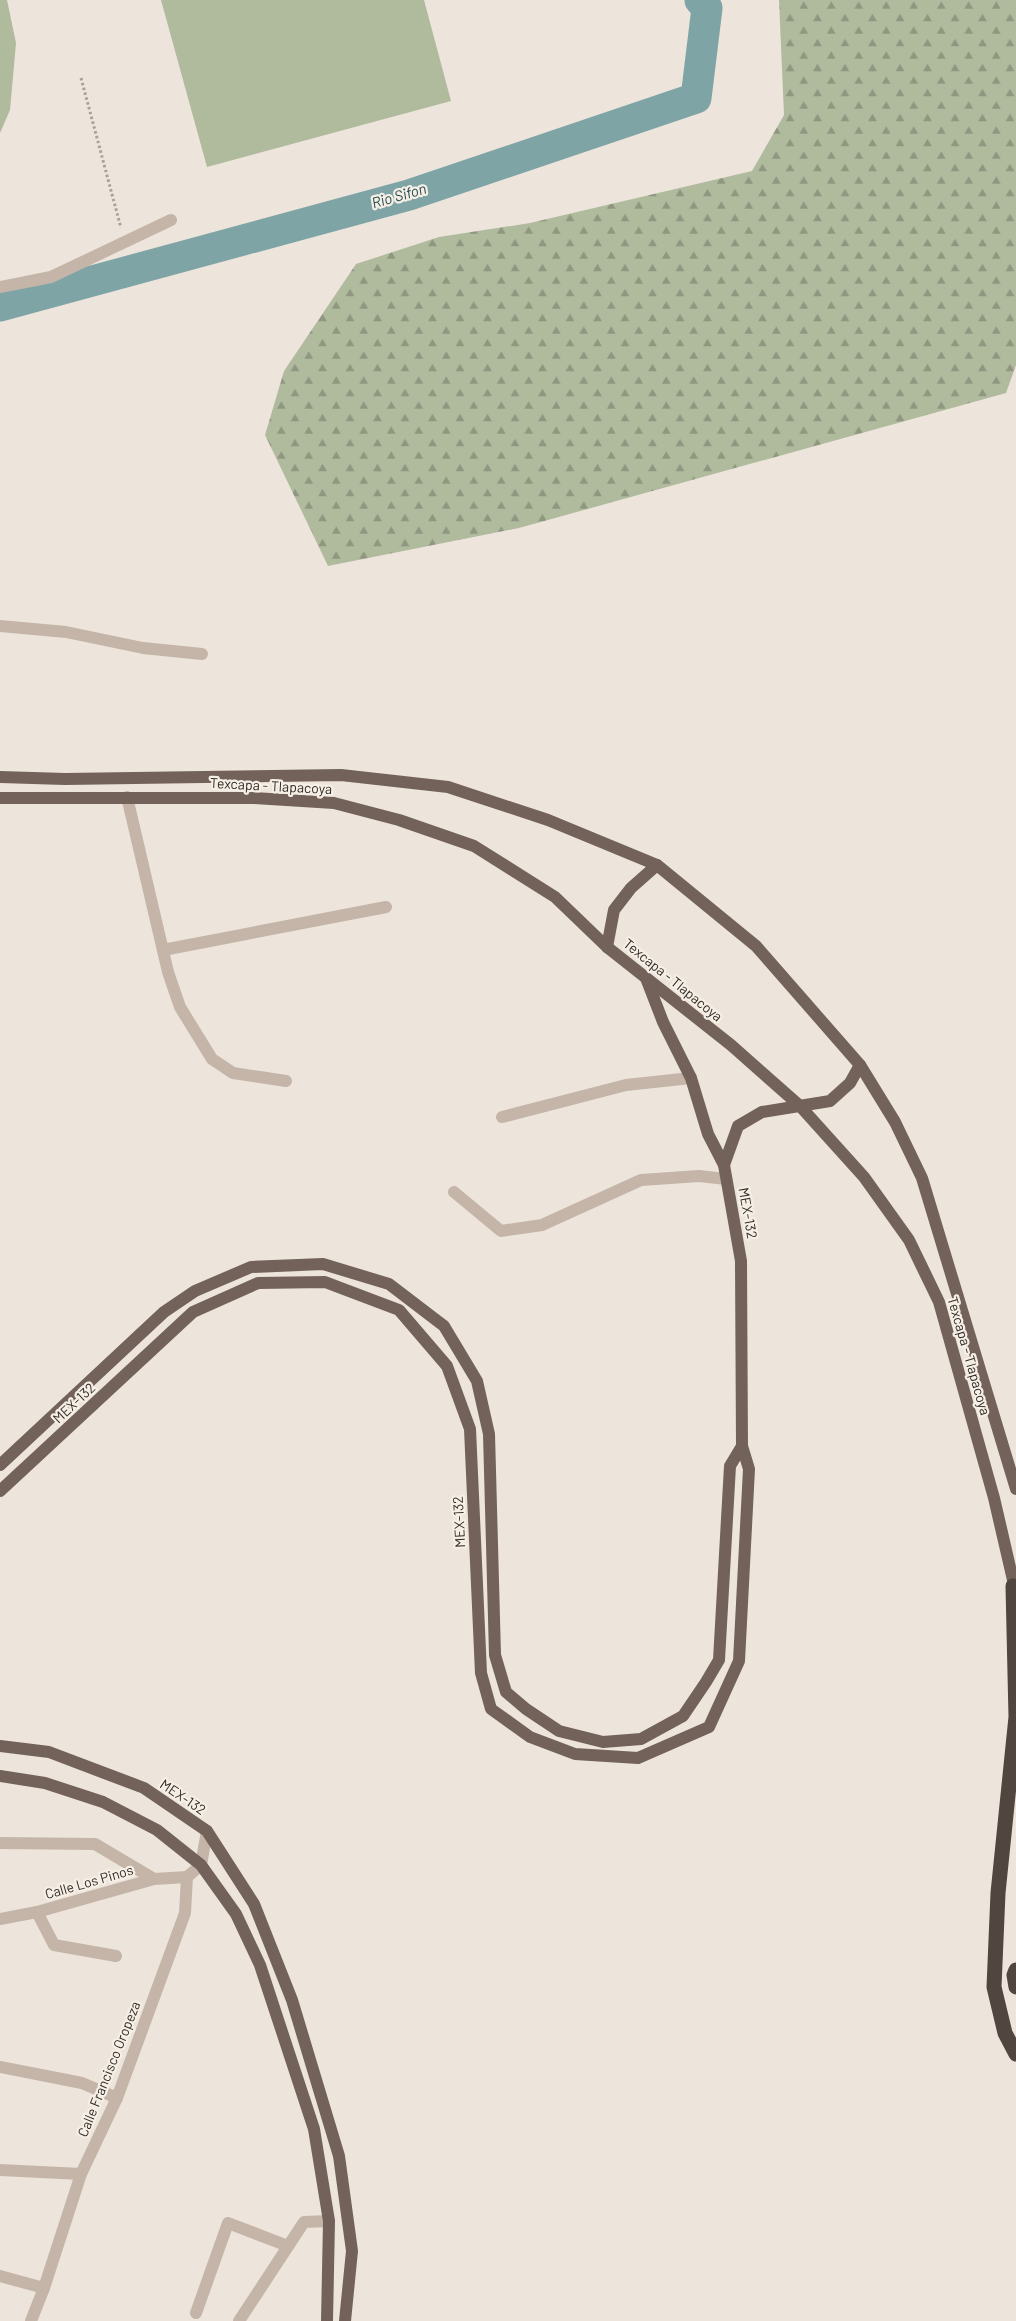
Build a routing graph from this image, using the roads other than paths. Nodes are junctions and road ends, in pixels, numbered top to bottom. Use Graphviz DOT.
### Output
graph roads {
  1 [pos="170,220"];
  2 [pos="0,287"];
  3 [pos="0,626"];
  4 [pos="202,654"];
  5 [pos="0,777"];
  6 [pos="127,797"];
  7 [pos="0,798"];
  8 [pos="657,865"];
  9 [pos="386,907"];
  10 [pos="607,946"];
  11 [pos="163,950"];
  12 [pos="646,978"];
  13 [pos="860,1065"];
  14 [pos="691,1078"];
  15 [pos="286,1081"];
  16 [pos="800,1106"];
  17 [pos="502,1117"];
  18 [pos="724,1165"];
  19 [pos="726,1179"];
  20 [pos="454,1192"];
  21 [pos="742,1446"];
  22 [pos="0,1466"];
  23 [pos="1016,1489"];
  24 [pos="0,1491"];
  25 [pos="1015,1590"];
  26 [pos="0,1746"];
  27 [pos="0,1776"];
  28 [pos="207,1831"];
  29 [pos="0,1843"];
  30 [pos="202,1866"];
  31 [pos="187,1877"];
  32 [pos="154,1879"];
  33 [pos="37,1912"];
  34 [pos="0,1919"];
  35 [pos="116,1956"];
  36 [pos="1016,1970"];
  37 [pos="1016,1987"];
  38 [pos="1016,2054"];
  39 [pos="0,2067"];
  40 [pos="117,2098"];
  41 [pos="0,2170"];
  42 [pos="81,2174"];
  43 [pos="329,2221"];
  44 [pos="288,2246"];
  45 [pos="0,2276"];
  46 [pos="44,2288"];
  47 [pos="196,2313"];
  48 [pos="31,2321"];
  49 [pos="239,2321"];
  50 [pos="327,2321"];
  51 [pos="345,2321"];
  1 -- 2 [label="street"];
  3 -- 4 [label="street"];
  5 -- 8 [label="main road, Texcapa - Tlapacoya"];
  6 -- 7 [label="main road, Texcapa - Tlapacoya"];
  6 -- 10 [label="main road, Texcapa - Tlapacoya"];
  6 -- 11 [label="street"];
  8 -- 10 [label="main road"];
  8 -- 13 [label="main road, Texcapa - Tlapacoya"];
  9 -- 11 [label="street"];
  10 -- 12 [label="main road, Texcapa - Tlapacoya"];
  11 -- 15 [label="street"];
  12 -- 14 [label="main road"];
  12 -- 16 [label="main road, Texcapa - Tlapacoya"];
  13 -- 16 [label="main road"];
  13 -- 23 [label="main road, Texcapa - Tlapacoya"];
  14 -- 17 [label="street"];
  14 -- 18 [label="main road"];
  16 -- 18 [label="main road"];
  16 -- 25 [label="main road, Texcapa - Tlapacoya"];
  18 -- 19 [label="main road, MEX-132"];
  19 -- 20 [label="street"];
  19 -- 21 [label="main road, MEX-132"];
  21 -- 22 [label="main road, MEX-132"];
  21 -- 24 [label="main road, MEX-132"];
  25 -- 38 [label="highway"];
  26 -- 28 [label="main road, MEX-132"];
  27 -- 30 [label="main road"];
  28 -- 30 [label="street"];
  28 -- 51 [label="main road"];
  29 -- 32 [label="street"];
  30 -- 31 [label="street"];
  30 -- 43 [label="main road"];
  31 -- 32 [label="street, Calle Los Pinos"];
  31 -- 40 [label="street, Calle Francisco Oropeza"];
  32 -- 33 [label="street, Calle Los Pinos"];
  33 -- 34 [label="street, Calle Los Pinos"];
  33 -- 35 [label="street"];
  36 -- 37 [label="highway"];
  39 -- 40 [label="street"];
  40 -- 42 [label="street, Calle Francisco Oropeza"];
  41 -- 42 [label="street"];
  42 -- 46 [label="street, Calle Francisco Oropeza"];
  43 -- 44 [label="street"];
  43 -- 50 [label="main road"];
  44 -- 47 [label="street"];
  44 -- 49 [label="street"];
  45 -- 46 [label="street"];
  46 -- 48 [label="street, Calle Francisco Oropeza"];
}
